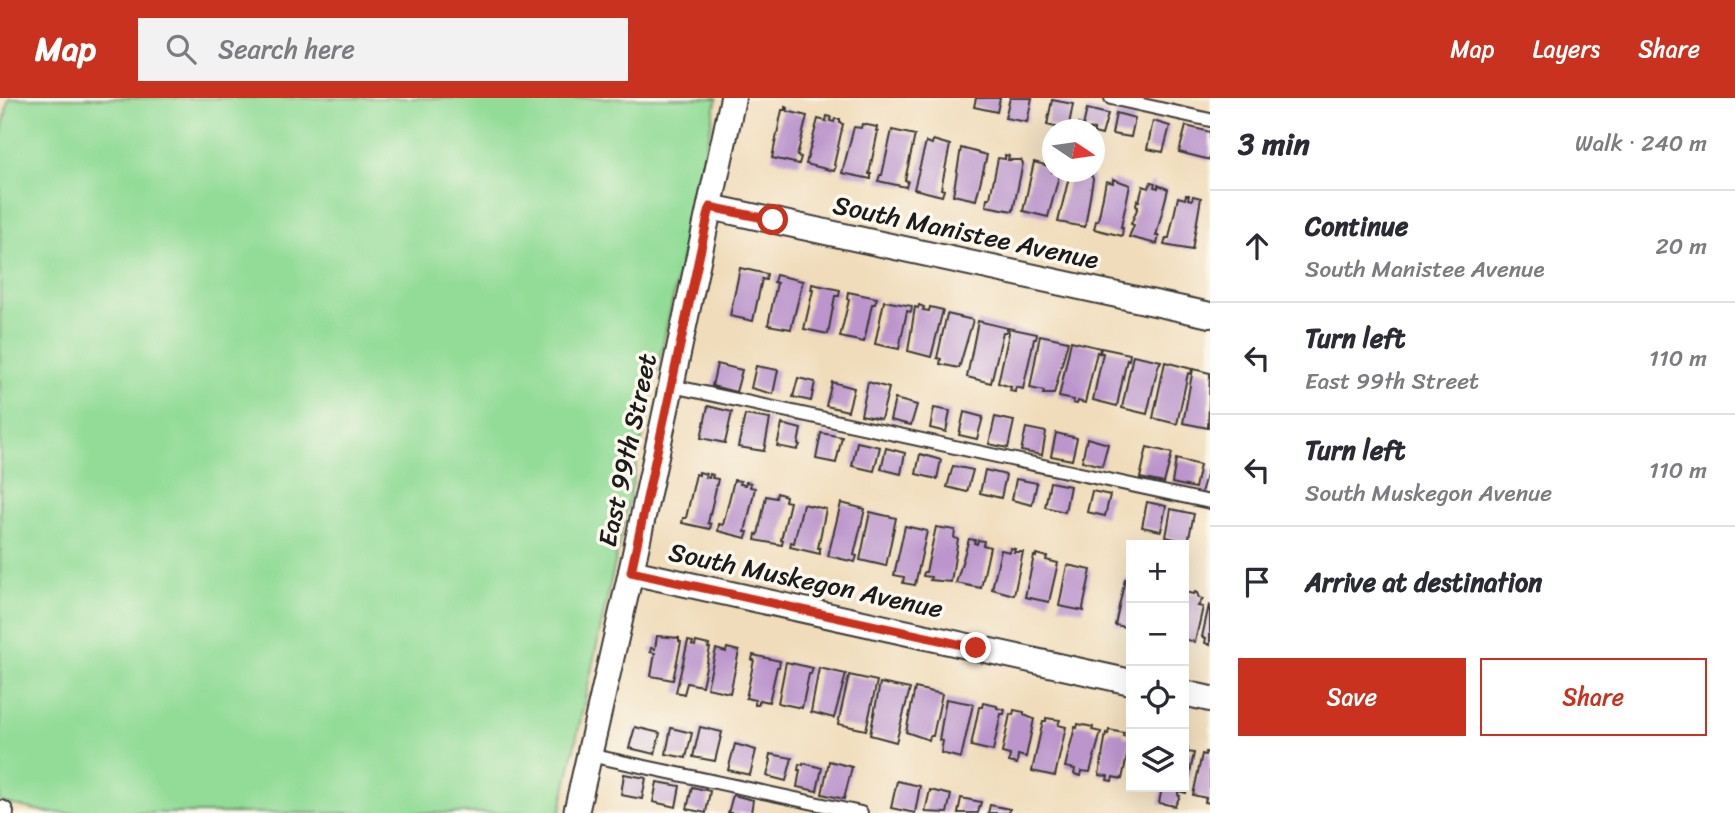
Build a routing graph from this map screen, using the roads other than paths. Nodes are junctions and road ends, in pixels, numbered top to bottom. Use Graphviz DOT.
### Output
graph roads {
  1 [pos="733,98"];
  2 [pos="1111,98"];
  3 [pos="1210,120"];
  4 [pos="710,207"];
  5 [pos="1210,315"];
  6 [pos="672,386"];
  7 [pos="1210,502"];
  8 [pos="631,572"];
  9 [pos="1126,681"];
  10 [pos="1189,694"];
  11 [pos="1210,699"];
  12 [pos="589,755"];
  13 [pos="576,813"];
  14 [pos="861,813"];
  1 -- 4 [label="street, East 99th Street"];
  2 -- 3 [label="lane"];
  4 -- 5 [label="street, South Manistee Avenue"];
  4 -- 6 [label="street, East 99th Street"];
  6 -- 7 [label="lane"];
  6 -- 8 [label="street, East 99th Street"];
  8 -- 9 [label="street, South Muskegon Avenue"];
  8 -- 12 [label="street, East 99th Street"];
  10 -- 11 [label="street"];
  12 -- 13 [label="street, East 99th Street"];
  12 -- 14 [label="lane"];
}
